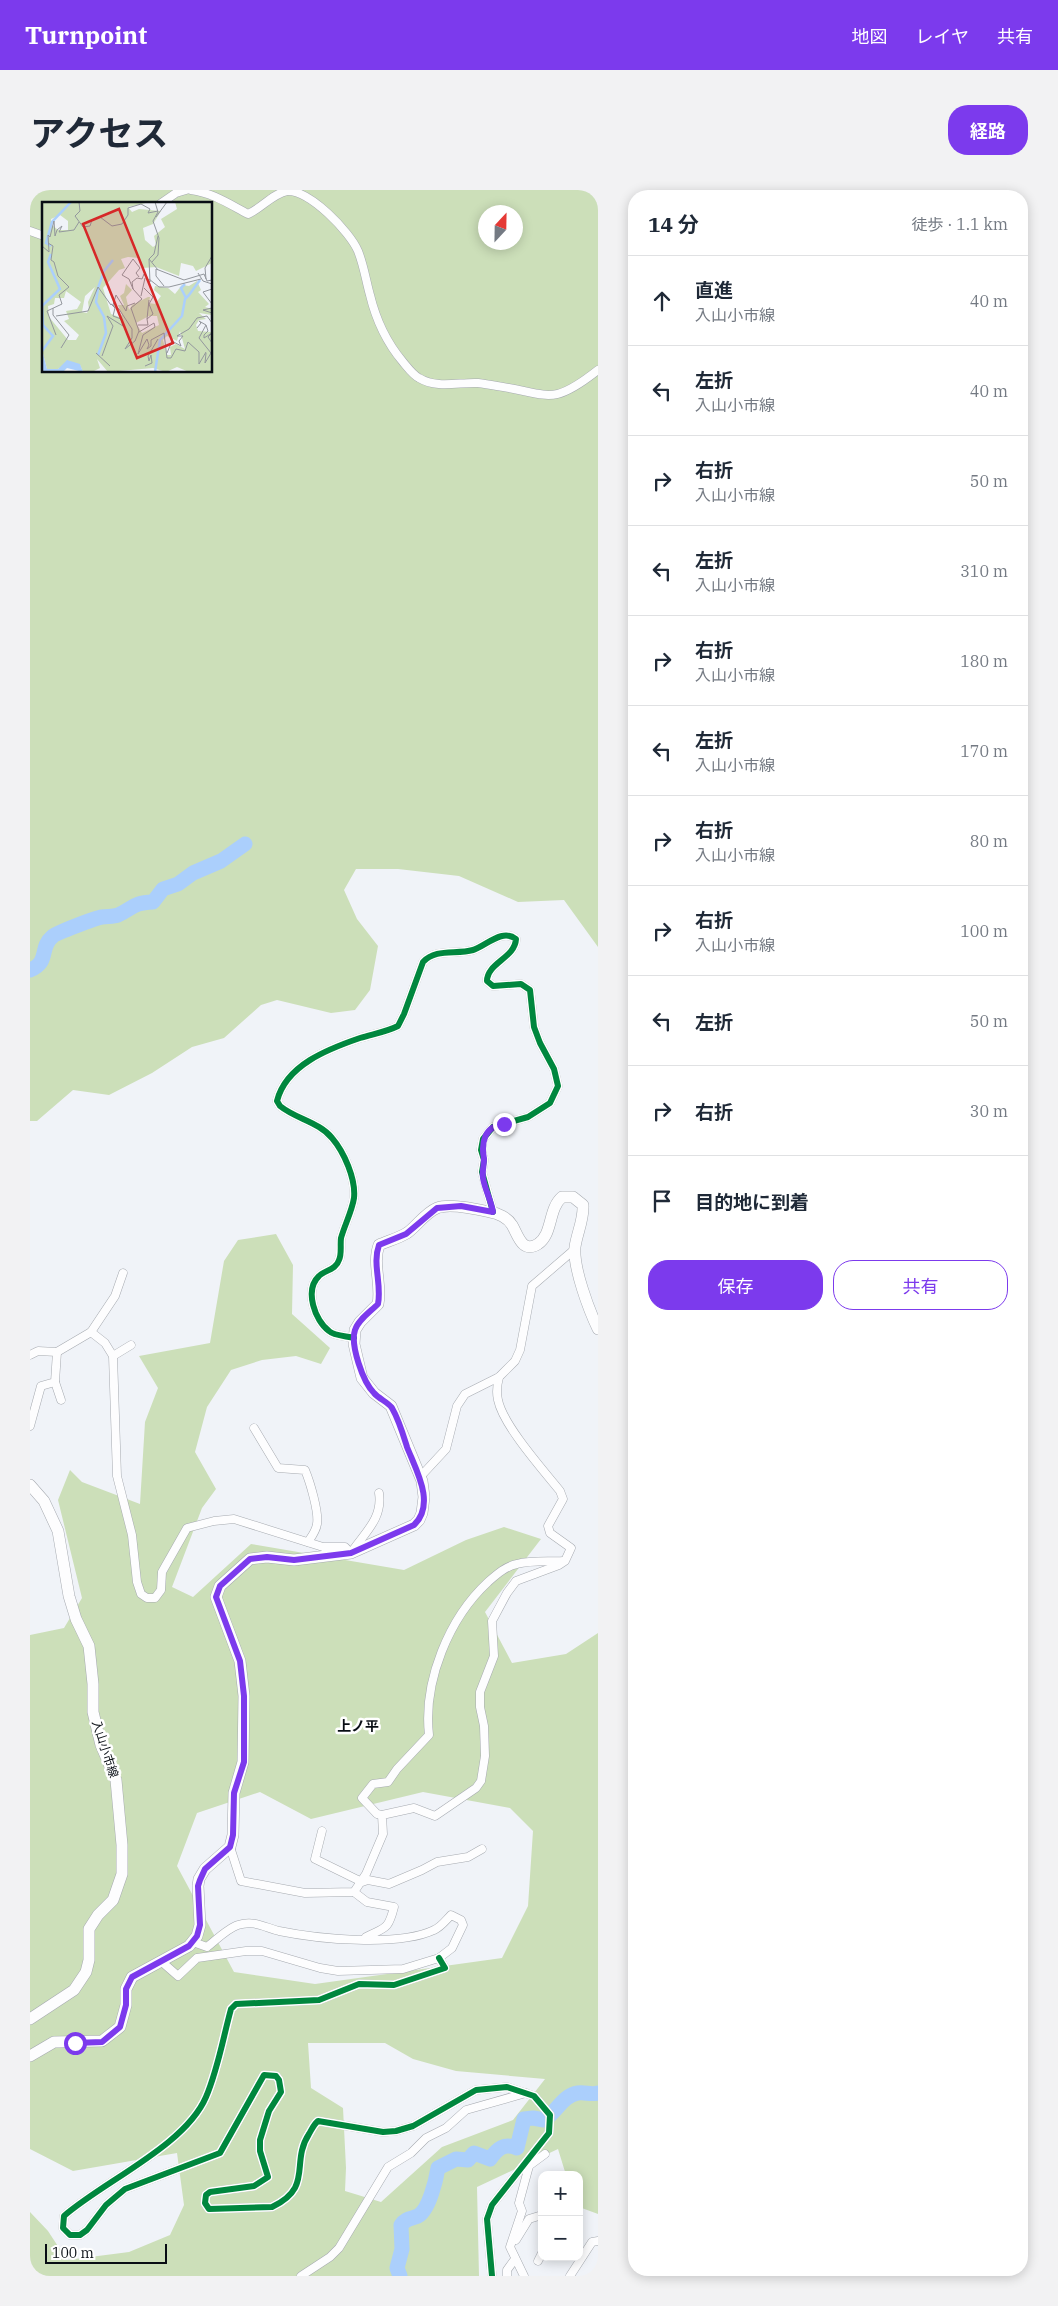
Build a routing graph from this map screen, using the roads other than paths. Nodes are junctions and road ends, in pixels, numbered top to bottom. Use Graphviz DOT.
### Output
graph roads {
  1 [pos="186,190"];
  2 [pos="191,190"];
  3 [pos="163,202"];
  4 [pos="30,231"];
  5 [pos="42,235"];
  6 [pos="598,370"];
  7 [pos="493,1212"];
  8 [pos="575,1250"];
  9 [pos="123,1273"];
  10 [pos="598,1329"];
  11 [pos="90,1332"];
  12 [pos="354,1338"];
  13 [pos="131,1345"];
  14 [pos="57,1352"];
  15 [pos="30,1355"];
  16 [pos="113,1356"];
  17 [pos="499,1377"];
  18 [pos="55,1382"];
  19 [pos="60,1400"];
  20 [pos="30,1426"];
  21 [pos="254,1428"];
  22 [pos="420,1477"];
  23 [pos="30,1485"];
  24 [pos="379,1492"];
  25 [pos="308,1542"];
  26 [pos="351,1553"];
  27 [pos="564,1561"];
  28 [pos="382,1815"];
  29 [pos="322,1832"];
  30 [pos="230,1847"];
  31 [pos="482,1849"];
  32 [pos="362,1882"];
  33 [pos="354,1892"];
  34 [pos="364,1939"];
  35 [pos="193,1942"];
  36 [pos="439,1958"];
  37 [pos="162,1962"];
  38 [pos="30,2019"];
  39 [pos="30,2056"];
  40 [pos="526,2093"];
  41 [pos="545,2154"];
  42 [pos="529,2166"];
  43 [pos="518,2173"];
  44 [pos="539,2216"];
  45 [pos="513,2240"];
  46 [pos="598,2241"];
  47 [pos="515,2259"];
  48 [pos="301,2276"];
  49 [pos="492,2276"];
  50 [pos="507,2276"];
  51 [pos="524,2276"];
  52 [pos="570,2276"];
  1 -- 3 [label="street"];
  2 -- 6 [label="street"];
  4 -- 5 [label="street"];
  7 -- 8 [label="main road"];
  7 -- 12 [label="main road"];
  7 -- 12 [label="street"];
  8 -- 10 [label="main road"];
  8 -- 17 [label="street"];
  9 -- 11 [label="street"];
  11 -- 14 [label="street"];
  11 -- 16 [label="street"];
  12 -- 22 [label="main road"];
  13 -- 16 [label="street"];
  14 -- 15 [label="street"];
  14 -- 18 [label="street"];
  16 -- 25 [label="street"];
  17 -- 22 [label="street"];
  17 -- 27 [label="street"];
  18 -- 19 [label="street"];
  18 -- 20 [label="street"];
  21 -- 25 [label="street"];
  22 -- 26 [label="main road"];
  23 -- 38 [label="main road, 入山小市線"];
  24 -- 26 [label="street"];
  25 -- 26 [label="street"];
  26 -- 30 [label="main road"];
  27 -- 28 [label="street"];
  27 -- 28 [label="street"];
  28 -- 32 [label="street"];
  29 -- 32 [label="street"];
  30 -- 33 [label="street"];
  30 -- 35 [label="main road"];
  31 -- 32 [label="street"];
  32 -- 33 [label="street"];
  33 -- 34 [label="street"];
  34 -- 35 [label="street"];
  34 -- 36 [label="street"];
  35 -- 37 [label="main road"];
  36 -- 37 [label="street"];
  36 -- 40 [label="street"];
  37 -- 39 [label="main road"];
  40 -- 43 [label="street"];
  40 -- 48 [label="street"];
  41 -- 42 [label="street"];
  42 -- 43 [label="street"];
  42 -- 45 [label="street"];
  43 -- 49 [label="street"];
  44 -- 45 [label="street"];
  45 -- 47 [label="street"];
  46 -- 52 [label="street"];
  47 -- 50 [label="street"];
  47 -- 51 [label="street"];
}
